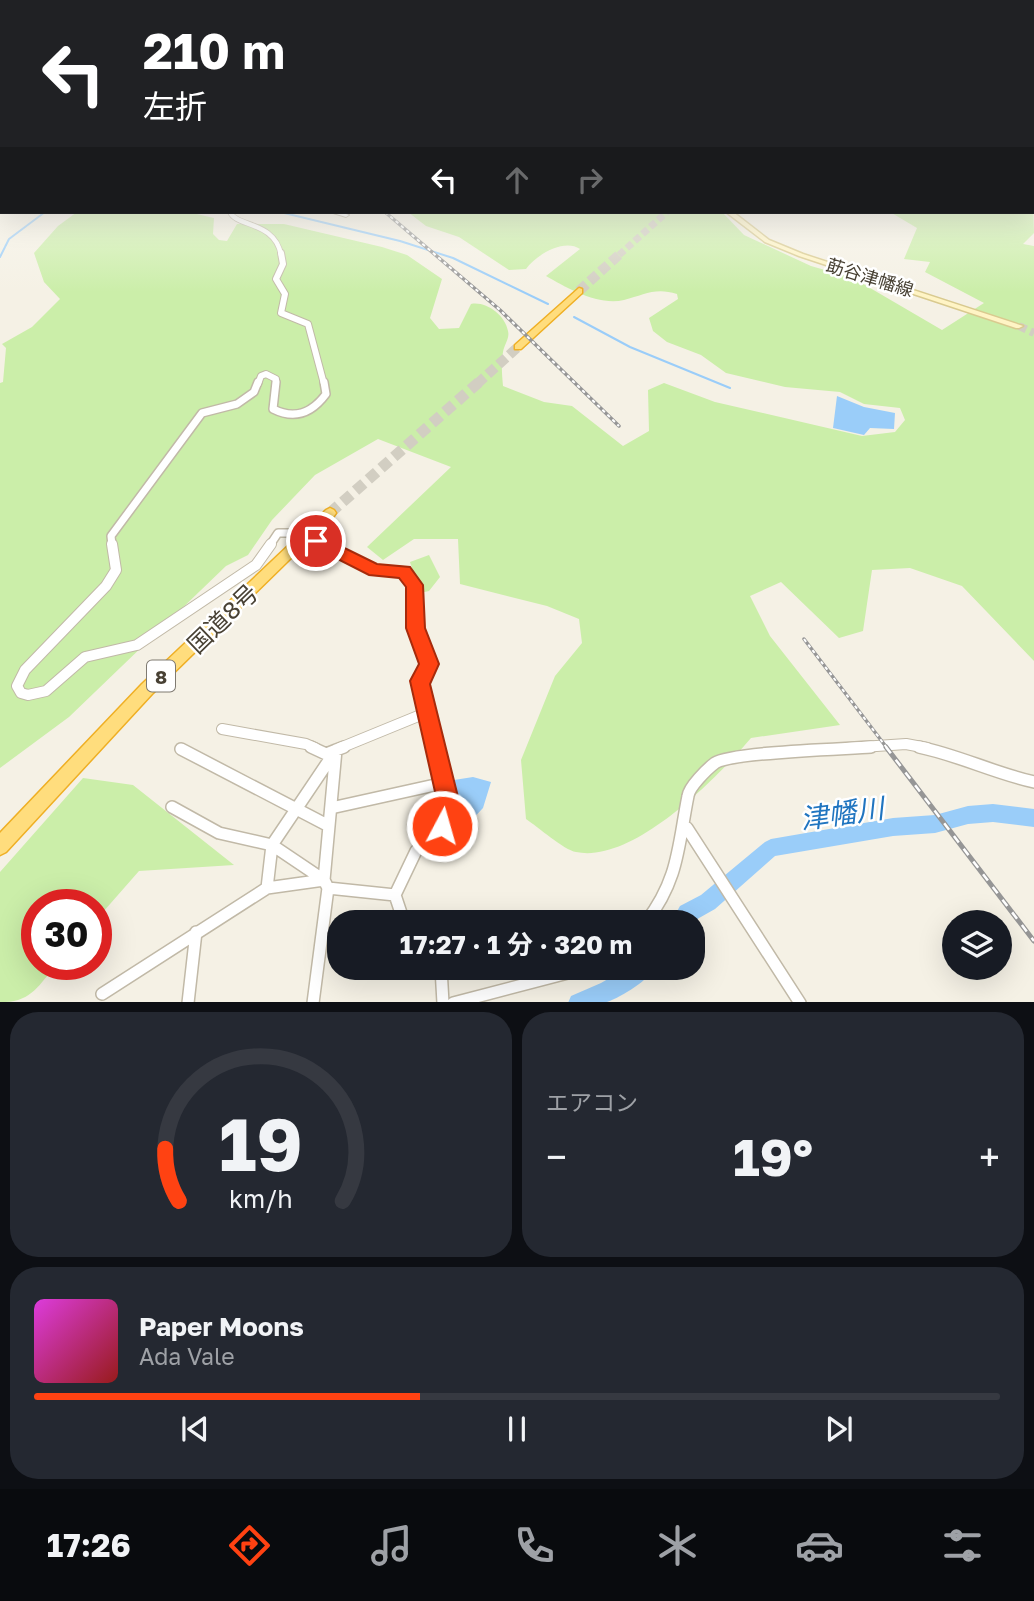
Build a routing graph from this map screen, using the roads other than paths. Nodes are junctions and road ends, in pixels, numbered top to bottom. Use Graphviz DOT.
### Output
graph roads {
  1 [pos="232,214"];
  2 [pos="342,214"];
  3 [pos="732,214"];
  4 [pos="346,215"];
  5 [pos="579,291"];
  6 [pos="1019,326"];
  7 [pos="518,346"];
  8 [pos="330,513"];
  9 [pos="301,533"];
  10 [pos="316,541"];
  11 [pos="428,712"];
  12 [pos="222,729"];
  13 [pos="181,749"];
  14 [pos="336,750"];
  15 [pos="1034,782"];
  16 [pos="444,783"];
  17 [pos="172,807"];
  18 [pos="331,808"];
  19 [pos="295,811"];
  20 [pos="329,826"];
  21 [pos="687,828"];
  22 [pos="272,845"];
  23 [pos="0,846"];
  24 [pos="326,884"];
  25 [pos="267,888"];
  26 [pos="395,895"];
  27 [pos="400,910"];
  28 [pos="656,910"];
  29 [pos="196,932"];
  30 [pos="443,980"];
  31 [pos="541,980"];
  32 [pos="102,994"];
  33 [pos="188,1002"];
  34 [pos="313,1002"];
  35 [pos="443,1002"];
  36 [pos="457,1002"];
  37 [pos="799,1002"];
  1 -- 9 [label="street"];
  2 -- 4 [label="street"];
  3 -- 6 [label="main road, 莇谷津幡線"];
  5 -- 7 [label="highway"];
  8 -- 23 [label="highway, 国道8号 / 8"];
  10 -- 11 [label="street"];
  11 -- 14 [label="street"];
  11 -- 16 [label="street"];
  12 -- 14 [label="street"];
  13 -- 19 [label="street"];
  14 -- 18 [label="street"];
  14 -- 19 [label="street"];
  15 -- 21 [label="street"];
  16 -- 18 [label="street"];
  16 -- 26 [label="street"];
  17 -- 22 [label="street"];
  18 -- 20 [label="street"];
  19 -- 20 [label="street"];
  19 -- 22 [label="street"];
  20 -- 24 [label="street"];
  21 -- 28 [label="street"];
  21 -- 37 [label="street"];
  22 -- 24 [label="street"];
  22 -- 25 [label="street"];
  24 -- 25 [label="street"];
  24 -- 26 [label="street"];
  24 -- 34 [label="street"];
  25 -- 29 [label="street"];
  26 -- 27 [label="street"];
  29 -- 32 [label="street"];
  29 -- 33 [label="street"];
  30 -- 35 [label="street"];
  31 -- 36 [label="street"];
}
